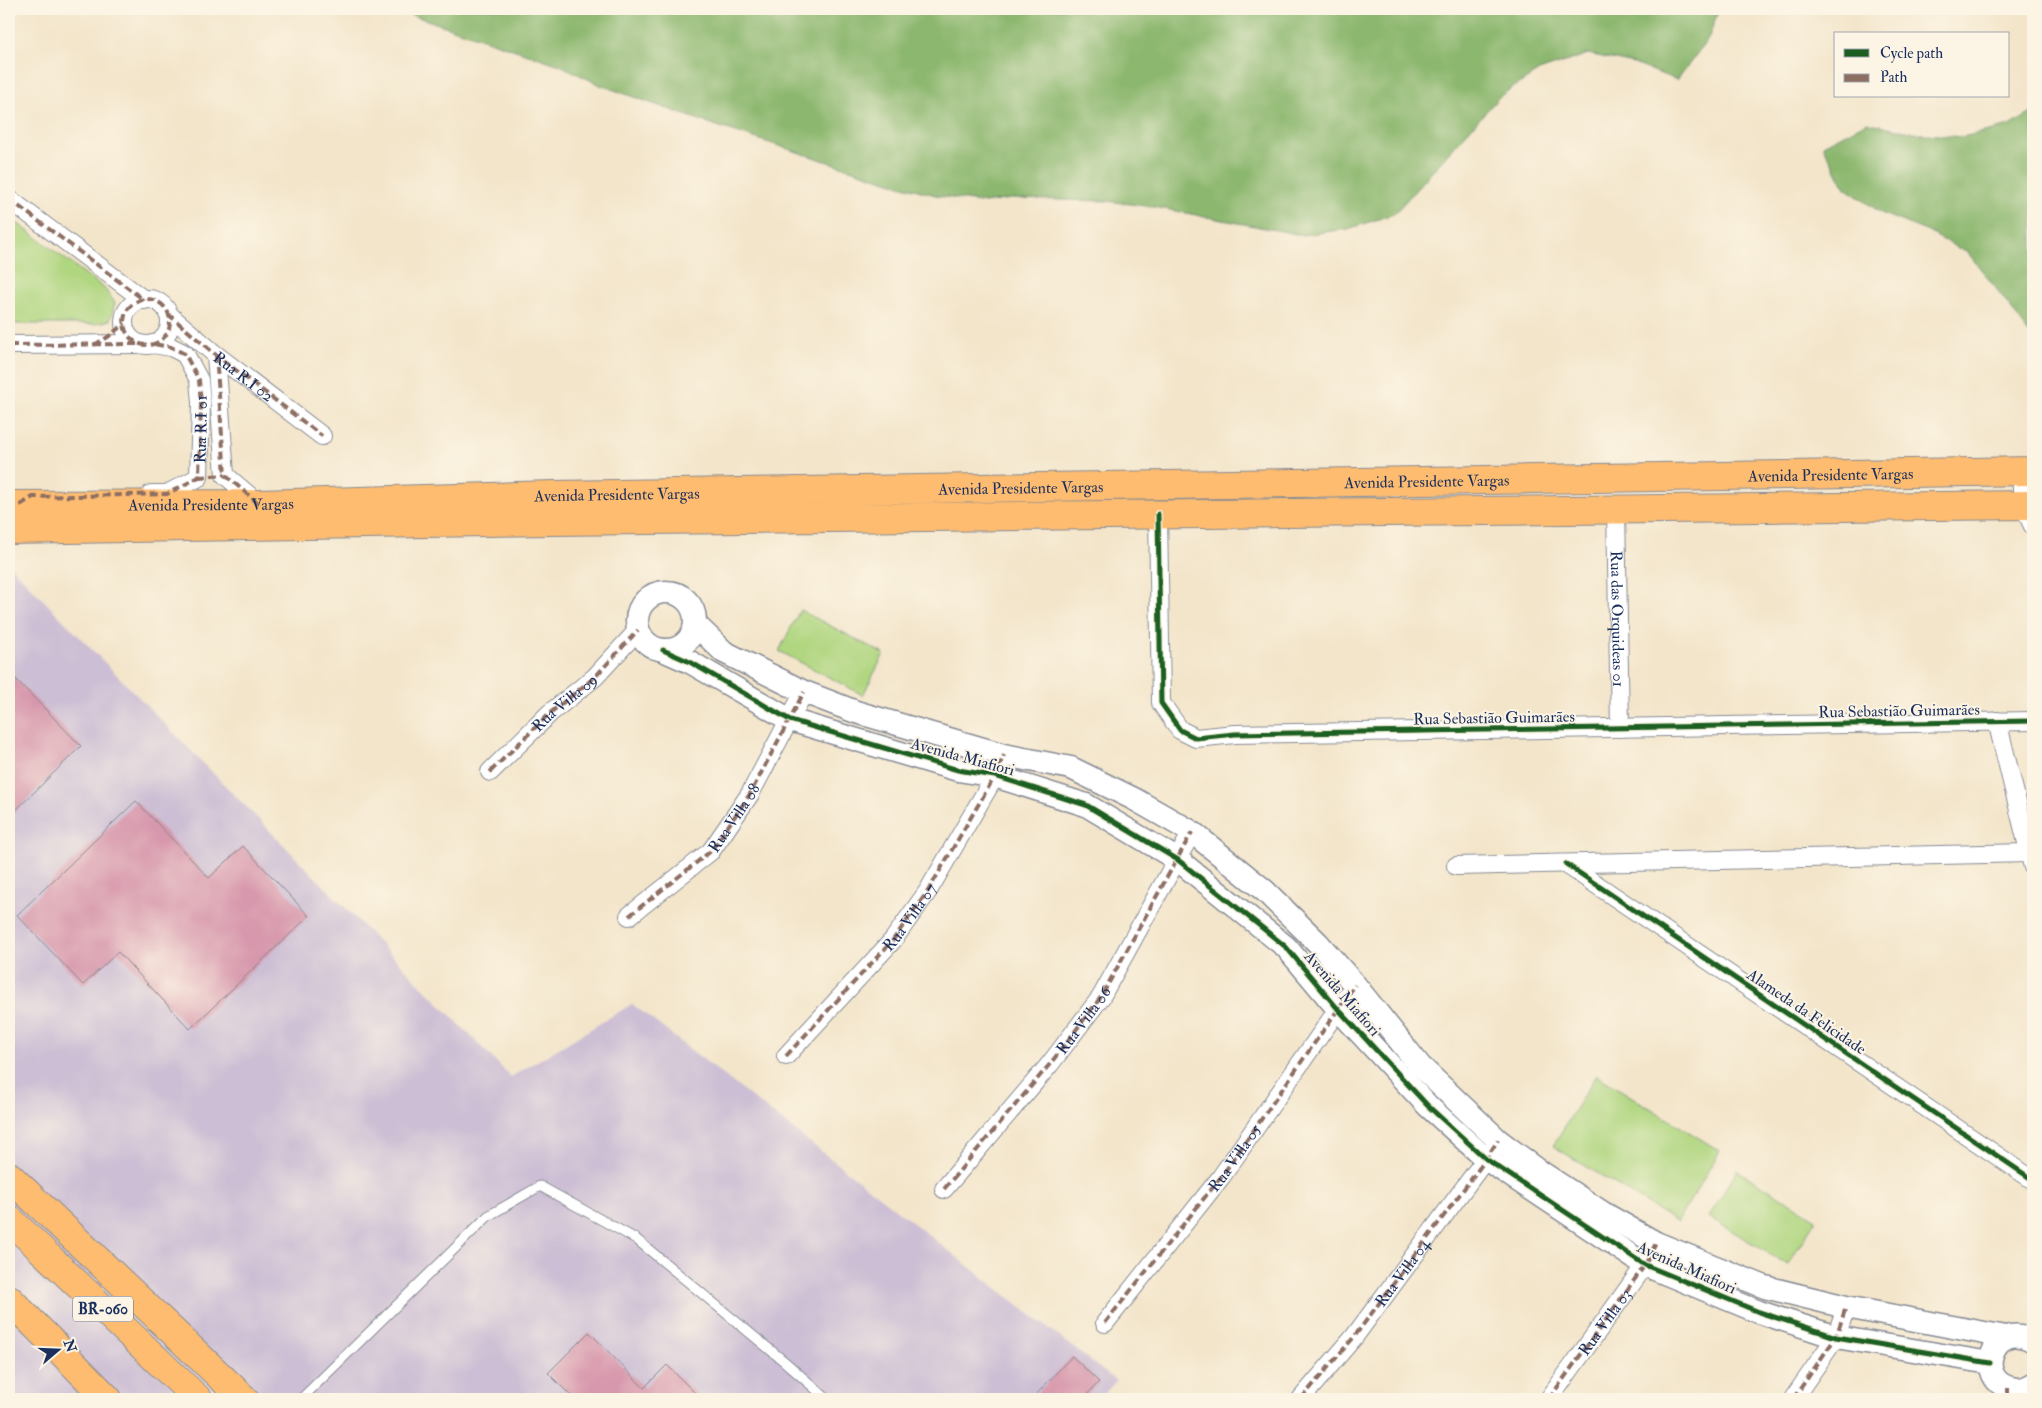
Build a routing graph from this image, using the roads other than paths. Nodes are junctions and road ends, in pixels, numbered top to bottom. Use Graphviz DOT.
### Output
graph roads {
  1 [pos="9,199"];
  2 [pos="144,300"];
  3 [pos="168,314"];
  4 [pos="125,323"];
  5 [pos="146,344"];
  6 [pos="9,345"];
  7 [pos="94,345"];
  8 [pos="216,355"];
  9 [pos="322,436"];
  10 [pos="2027,472"];
  11 [pos="225,475"];
  12 [pos="199,477"];
  13 [pos="837,491"];
  14 [pos="259,504"];
  15 [pos="14,505"];
  16 [pos="1616,509"];
  17 [pos="2030,512"];
  18 [pos="1158,514"];
  19 [pos="837,518"];
  20 [pos="9,530"];
  21 [pos="695,624"];
  22 [pos="638,630"];
  23 [pos="663,650"];
  24 [pos="804,692"];
  25 [pos="790,720"];
  26 [pos="1997,721"];
  27 [pos="2033,721"];
  28 [pos="1620,728"];
  29 [pos="1004,755"];
  30 [pos="490,772"];
  31 [pos="995,776"];
  32 [pos="1192,832"];
  33 [pos="1178,860"];
  34 [pos="2031,860"];
  35 [pos="1566,864"];
  36 [pos="1456,866"];
  37 [pos="629,916"];
  38 [pos="1355,985"];
  39 [pos="1338,1008"];
  40 [pos="786,1056"];
  41 [pos="1498,1140"];
  42 [pos="1486,1159"];
  43 [pos="9,1176"];
  44 [pos="2033,1180"];
  45 [pos="944,1189"];
  46 [pos="9,1219"];
  47 [pos="1656,1243"];
  48 [pos="1645,1266"];
  49 [pos="9,1298"];
  50 [pos="1846,1307"];
  51 [pos="1105,1323"];
  52 [pos="1836,1337"];
  53 [pos="2006,1338"];
  54 [pos="2033,1341"];
  55 [pos="52,1344"];
  56 [pos="1990,1363"];
  57 [pos="2021,1392"];
  58 [pos="89,1399"];
  59 [pos="108,1399"];
  60 [pos="198,1399"];
  61 [pos="244,1399"];
  62 [pos="301,1399"];
  63 [pos="827,1399"];
  64 [pos="1301,1399"];
  65 [pos="1549,1399"];
  66 [pos="1793,1399"];
  1 -- 2 [label="street"];
  2 -- 3 [label="street"];
  2 -- 4 [label="street"];
  3 -- 5 [label="street"];
  3 -- 8 [label="street, Rua R.I 02"];
  4 -- 5 [label="street"];
  4 -- 7 [label="street"];
  5 -- 7 [label="street, Rua R.I 01"];
  5 -- 12 [label="street, Rua R.I 01"];
  6 -- 7 [label="street, Rua R.I 01"];
  8 -- 9 [label="street, Rua R.I 02"];
  8 -- 11 [label="street, Rua R.I 01"];
  10 -- 13 [label="main road, Avenida Presidente Vargas"];
  10 -- 17 [label="street"];
  11 -- 12 [label="street"];
  11 -- 14 [label="street, Rua R.I 01"];
  12 -- 15 [label="street, Rua R.I 01"];
  13 -- 14 [label="main road, Avenida Presidente Vargas"];
  13 -- 19 [label="main road"];
  14 -- 15 [label="main road, Avenida Presidente Vargas"];
  16 -- 17 [label="main road, Avenida Presidente Vargas"];
  16 -- 18 [label="main road, Avenida Presidente Vargas"];
  16 -- 28 [label="street, Rua das Orquideas 01"];
  18 -- 19 [label="main road, Avenida Presidente Vargas"];
  18 -- 28 [label="street, Rua Sebastião Guimarães"];
  19 -- 20 [label="main road, Avenida Presidente Vargas"];
  21 -- 22 [label="street"];
  21 -- 23 [label="street"];
  21 -- 24 [label="street, Avenida Miafiori"];
  22 -- 23 [label="street"];
  22 -- 30 [label="street, Rua Villa 09"];
  23 -- 25 [label="street, Avenida Miafiori"];
  24 -- 25 [label="street, Rua Villa 08"];
  24 -- 29 [label="street, Avenida Miafiori"];
  25 -- 31 [label="street, Avenida Miafiori"];
  25 -- 37 [label="street, Rua Villa 08"];
  26 -- 27 [label="street, Rua Sebastião Guimarães"];
  26 -- 28 [label="street, Rua Sebastião Guimarães"];
  26 -- 34 [label="street"];
  29 -- 31 [label="street, Rua Villa 07"];
  29 -- 32 [label="street, Avenida Miafiori"];
  31 -- 33 [label="street, Avenida Miafiori"];
  31 -- 40 [label="street, Rua Villa 07"];
  32 -- 33 [label="street, Rua Villa 06"];
  32 -- 38 [label="street, Avenida Miafiori"];
  33 -- 39 [label="street, Avenida Miafiori"];
  33 -- 45 [label="street, Rua Villa 06"];
  34 -- 35 [label="street"];
  35 -- 36 [label="street"];
  35 -- 44 [label="street, Alameda da Felicidade"];
  38 -- 39 [label="street, Rua Villa 05"];
  38 -- 41 [label="street, Avenida Miafiori"];
  39 -- 42 [label="street, Avenida Miafiori"];
  39 -- 51 [label="street, Rua Villa 05"];
  41 -- 42 [label="street, Rua Villa 04"];
  41 -- 47 [label="street, Avenida Miafiori"];
  42 -- 48 [label="street, Avenida Miafiori"];
  42 -- 64 [label="street, Rua Villa 04"];
  43 -- 61 [label="main road"];
  46 -- 60 [label="main road, BR-060"];
  47 -- 48 [label="street, Rua Villa 03"];
  47 -- 50 [label="street, Avenida Miafiori"];
  48 -- 52 [label="street, Avenida Miafiori"];
  48 -- 65 [label="street, Rua Villa 03"];
  49 -- 55 [label="main road"];
  50 -- 52 [label="street"];
  50 -- 53 [label="street, Avenida Miafiori"];
  52 -- 56 [label="street, Avenida Miafiori"];
  52 -- 66 [label="street"];
  53 -- 54 [label="street, Avenida Miafiori"];
  53 -- 56 [label="street"];
  55 -- 58 [label="main road"];
  55 -- 59 [label="main road"];
  56 -- 57 [label="street"];
  62 -- 63 [label="lane"];
}
